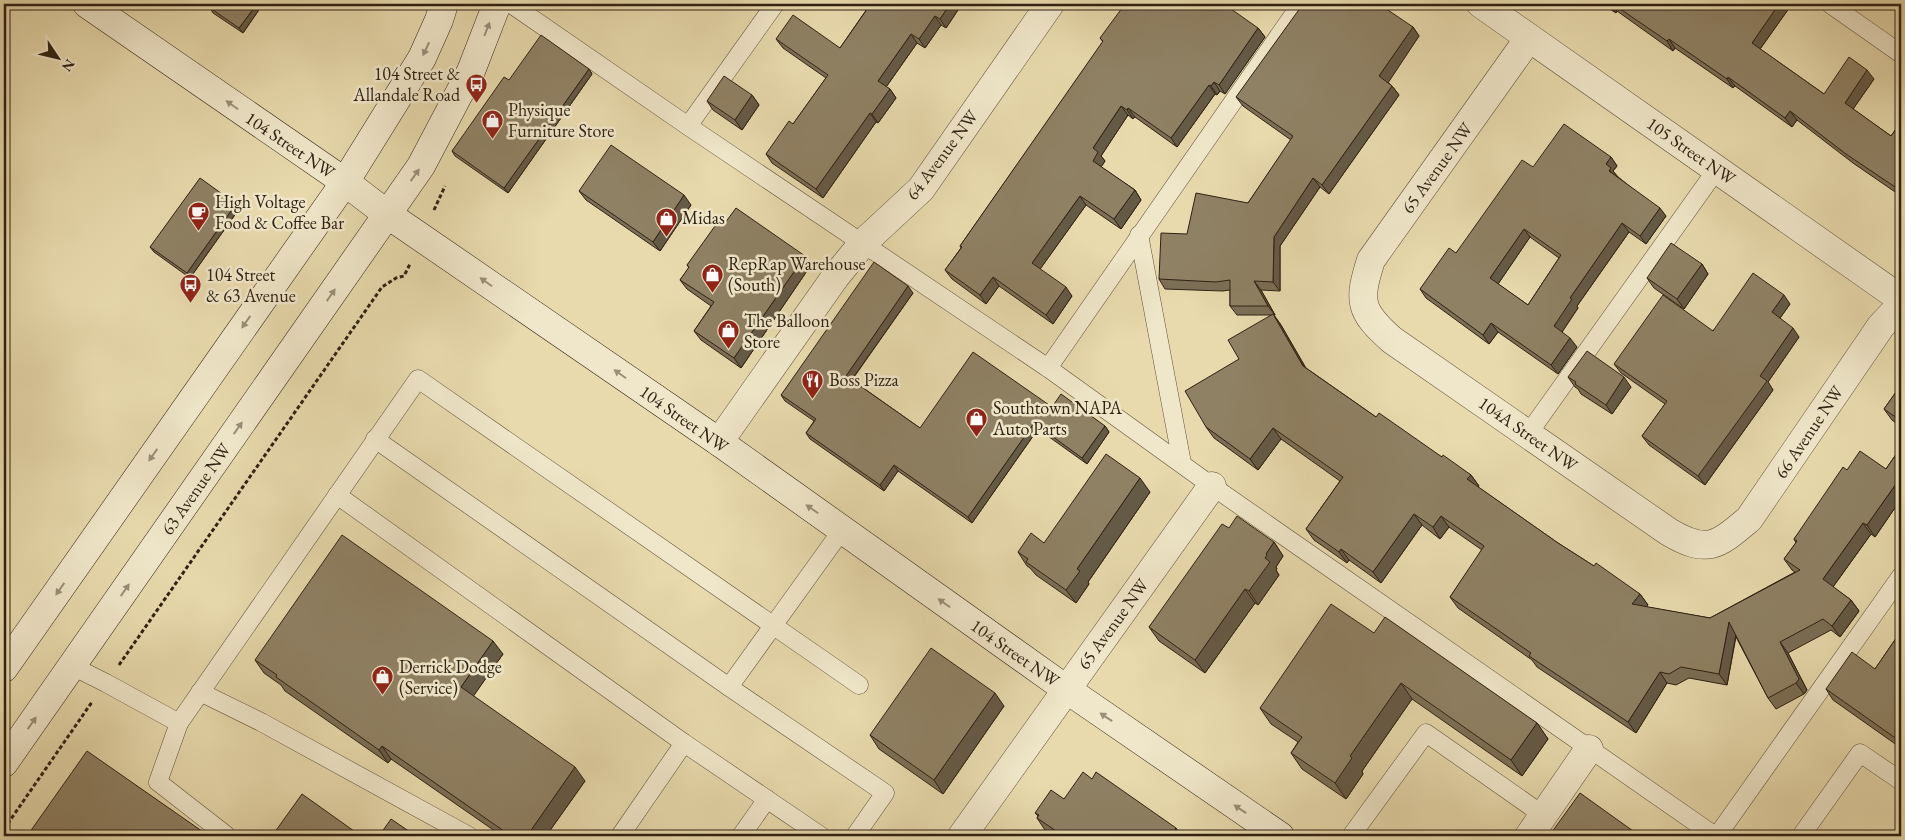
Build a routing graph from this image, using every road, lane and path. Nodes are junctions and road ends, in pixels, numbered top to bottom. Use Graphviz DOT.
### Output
graph roads {
  1 [pos="87,4"];
  2 [pos="444,4"];
  3 [pos="497,4"];
  4 [pos="511,4"];
  5 [pos="776,4"];
  6 [pos="1050,4"];
  7 [pos="1301,4"];
  8 [pos="1481,4"];
  9 [pos="1830,4"];
  10 [pos="1529,38"];
  11 [pos="1901,54"];
  12 [pos="688,126"];
  13 [pos="1717,169"];
  14 [pos="345,182"];
  15 [pos="388,214"];
  16 [pos="1140,234"];
  17 [pos="863,243"];
  18 [pos="404,276"];
  19 [pos="1901,298"];
  20 [pos="1363,304"];
  21 [pos="1901,306"];
  22 [pos="1048,368"];
  23 [pos="1528,434"];
  24 [pos="375,439"];
  25 [pos="719,442"];
  26 [pos="1182,463"];
  27 [pos="1212,486"];
  28 [pos="336,495"];
  29 [pos="842,530"];
  30 [pos="1706,546"];
  31 [pos="1901,576"];
  32 [pos="773,626"];
  33 [pos="72,666"];
  34 [pos="4,668"];
  35 [pos="106,683"];
  36 [pos="859,685"];
  37 [pos="729,687"];
  38 [pos="1066,690"];
  39 [pos="200,692"];
  40 [pos="179,722"];
  41 [pos="684,743"];
  42 [pos="1590,749"];
  43 [pos="4,763"];
  44 [pos="1901,781"];
  45 [pos="767,799"];
  46 [pos="1536,826"];
  47 [pos="4,829"];
  48 [pos="225,836"];
  49 [pos="469,836"];
  50 [pos="620,836"];
  51 [pos="741,836"];
  52 [pos="821,836"];
  53 [pos="855,836"];
  54 [pos="962,836"];
  55 [pos="1280,836"];
  56 [pos="1351,836"];
  57 [pos="1716,836"];
  58 [pos="1801,836"];
  14 -- 1 [label="main road, 104 Street NW, one-way"];
  2 -- 14 [label="main road, one-way"];
  15 -- 3 [label="main road, 63 Avenue NW, one-way"];
  4 -- 12 [label="lane"];
  5 -- 12 [label="lane"];
  6 -- 17 [label="main road, 64 Avenue NW"];
  7 -- 16 [label="lane"];
  8 -- 10 [label="main road, 105 Street NW"];
  9 -- 11 [label="lane"];
  10 -- 13 [label="main road, 105 Street NW"];
  10 -- 20 [label="main road, 65 Avenue NW"];
  12 -- 17 [label="lane"];
  13 -- 19 [label="main road, 105 Street NW"];
  13 -- 23 [label="lane"];
  14 -- 15 [label="main road, 104 Street NW"];
  14 -- 34 [label="main road, one-way"];
  25 -- 15 [label="main road, 104 Street NW, one-way"];
  33 -- 15 [label="main road, 63 Avenue NW, one-way"];
  16 -- 22 [label="lane"];
  16 -- 26 [label="lane"];
  17 -- 22 [label="lane"];
  17 -- 25 [label="main road, 64 Avenue NW"];
  18 -- 35 [label="path"];
  20 -- 23 [label="main road, 104A Street NW"];
  21 -- 30 [label="main road, 66 Avenue NW"];
  22 -- 26 [label="lane"];
  23 -- 30 [label="main road, 104A Street NW"];
  24 -- 28 [label="lane"];
  24 -- 32 [label="lane"];
  24 -- 37 [label="lane"];
  29 -- 25 [label="main road, 104 Street NW, one-way"];
  26 -- 27 [label="lane"];
  27 -- 38 [label="main road, 65 Avenue NW"];
  27 -- 42 [label="lane"];
  28 -- 39 [label="lane"];
  28 -- 41 [label="lane"];
  29 -- 32 [label="lane"];
  38 -- 29 [label="main road, 104 Street NW, one-way"];
  31 -- 57 [label="lane"];
  32 -- 36 [label="lane"];
  32 -- 37 [label="lane"];
  33 -- 35 [label="lane"];
  43 -- 33 [label="main road, 63 Avenue NW, one-way"];
  35 -- 40 [label="lane"];
  35 -- 47 [label="path"];
  37 -- 53 [label="lane"];
  38 -- 54 [label="main road, 65 Avenue NW"];
  55 -- 38 [label="main road, 104 Street NW, one-way"];
  39 -- 40 [label="lane"];
  39 -- 49 [label="lane"];
  40 -- 48 [label="lane"];
  41 -- 45 [label="lane"];
  41 -- 50 [label="lane"];
  42 -- 46 [label="main road"];
  42 -- 57 [label="lane"];
  44 -- 58 [label="lane"];
  45 -- 51 [label="lane"];
  45 -- 52 [label="lane"];
  46 -- 56 [label="lane"];
}
